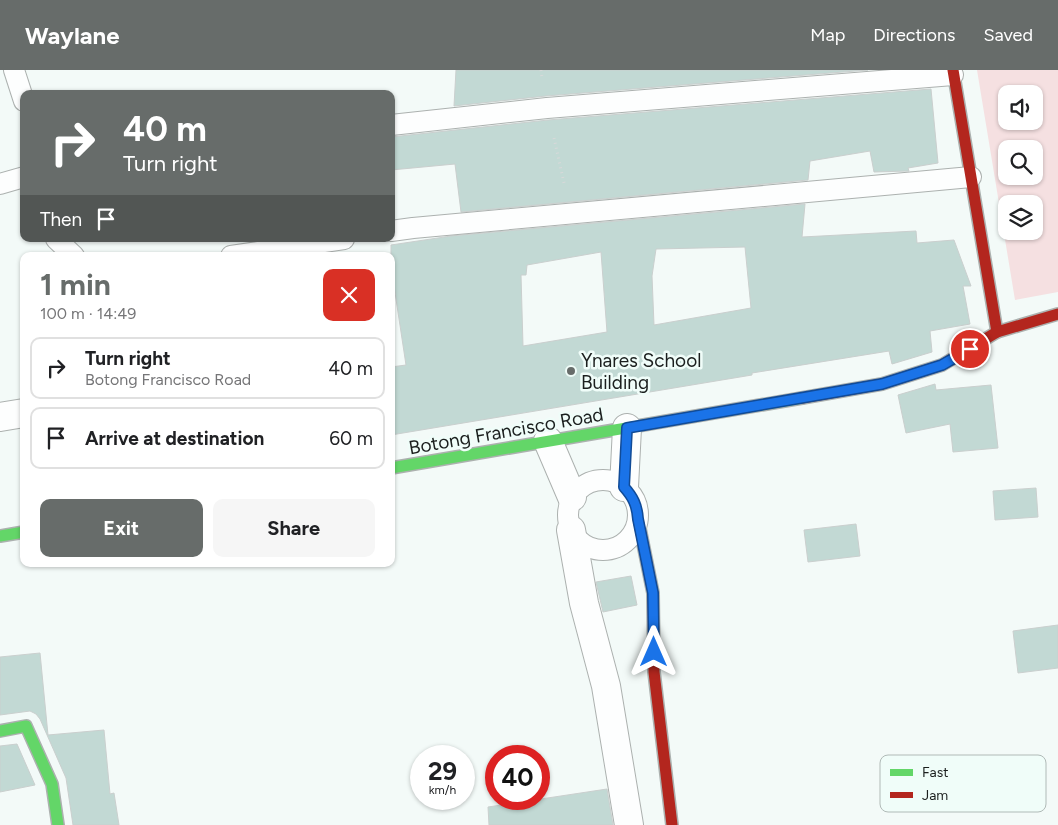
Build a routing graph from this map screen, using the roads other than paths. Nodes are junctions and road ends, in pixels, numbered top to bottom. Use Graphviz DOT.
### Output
graph roads {
  1 [pos="14,70"];
  2 [pos="953,73"];
  3 [pos="20,90"];
  4 [pos="395,125"];
  5 [pos="972,177"];
  6 [pos="395,231"];
  7 [pos="59,242"];
  8 [pos="324,242"];
  9 [pos="70,252"];
  10 [pos="258,252"];
  11 [pos="1058,314"];
  12 [pos="998,332"];
  13 [pos="20,414"];
  14 [pos="0,417"];
  15 [pos="627,428"];
  16 [pos="548,441"];
  17 [pos="395,467"];
  18 [pos="624,487"];
  19 [pos="572,497"];
  20 [pos="638,519"];
  21 [pos="571,530"];
  22 [pos="0,731"];
  23 [pos="58,825"];
  24 [pos="629,825"];
  25 [pos="672,825"];
  1 -- 3 [label="lane"];
  2 -- 4 [label="lane"];
  2 -- 5 [label="street"];
  5 -- 6 [label="lane"];
  5 -- 12 [label="street"];
  7 -- 9 [label="lane"];
  8 -- 10 [label="lane"];
  11 -- 12 [label="street, Botong Francisco Road"];
  12 -- 15 [label="street, Botong Francisco Road"];
  13 -- 14 [label="street"];
  15 -- 16 [label="street, Botong Francisco Road"];
  15 -- 18 [label="street"];
  16 -- 17 [label="street, Botong Francisco Road"];
  16 -- 19 [label="street"];
  18 -- 19 [label="lane"];
  18 -- 20 [label="lane"];
  19 -- 21 [label="lane"];
  20 -- 21 [label="lane"];
  20 -- 25 [label="street"];
  21 -- 24 [label="street"];
  22 -- 23 [label="street"];
}
